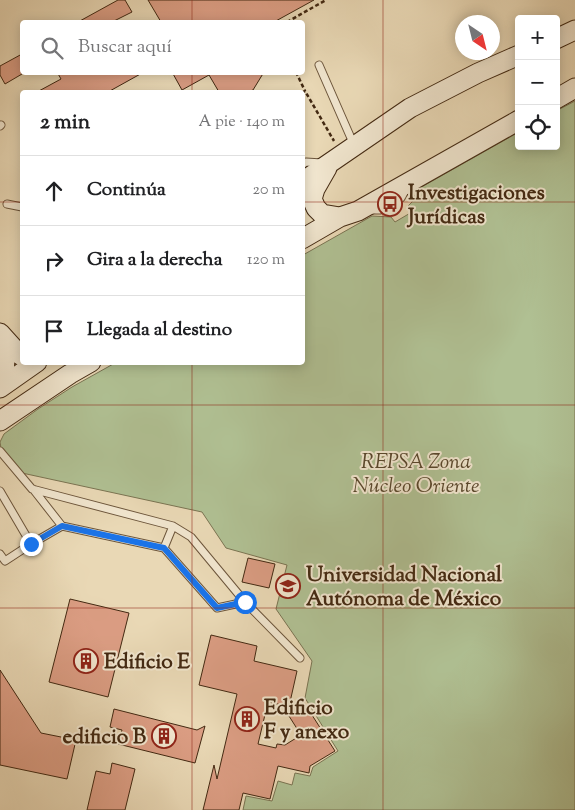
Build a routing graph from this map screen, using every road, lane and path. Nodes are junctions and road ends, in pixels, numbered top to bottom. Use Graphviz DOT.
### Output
graph roads {
  1 [pos="326,0"];
  2 [pos="291,20"];
  3 [pos="575,30"];
  4 [pos="560,37"];
  5 [pos="515,57"];
  6 [pos="319,66"];
  7 [pos="297,75"];
  8 [pos="575,88"];
  9 [pos="303,90"];
  10 [pos="305,94"];
  11 [pos="560,97"];
  12 [pos="515,122"];
  13 [pos="342,155"];
  14 [pos="305,163"];
  15 [pos="305,180"];
  16 [pos="7,204"];
  17 [pos="20,207"];
  18 [pos="340,217"];
  19 [pos="305,237"];
  20 [pos="0,333"];
  21 [pos="0,343"];
  22 [pos="20,355"];
  23 [pos="33,365"];
  24 [pos="85,365"];
  25 [pos="1,387"];
  26 [pos="0,422"];
  27 [pos="0,451"];
  28 [pos="32,488"];
  29 [pos="0,491"];
  30 [pos="62,526"];
  31 [pos="173,526"];
  32 [pos="31,544"];
  33 [pos="164,548"];
  34 [pos="0,554"];
  35 [pos="245,602"];
  36 [pos="300,658"];
  1 -- 2 [label="path"];
  3 -- 4 [label="street"];
  5 -- 13 [label="street"];
  6 -- 13 [label="lane"];
  7 -- 9 [label="path"];
  8 -- 11 [label="street"];
  10 -- 13 [label="path"];
  12 -- 18 [label="street"];
  13 -- 14 [label="lane"];
  13 -- 15 [label="street"];
  13 -- 18 [label="street"];
  16 -- 17 [label="lane"];
  18 -- 19 [label="street"];
  20 -- 22 [label="street"];
  21 -- 25 [label="street"];
  23 -- 25 [label="street"];
  24 -- 26 [label="street"];
  27 -- 28 [label="lane"];
  28 -- 30 [label="lane"];
  28 -- 31 [label="lane"];
  29 -- 32 [label="lane"];
  30 -- 32 [label="lane"];
  30 -- 33 [label="lane"];
  31 -- 33 [label="lane"];
  31 -- 35 [label="lane"];
  32 -- 34 [label="lane"];
  33 -- 35 [label="lane"];
  35 -- 36 [label="lane"];
}
